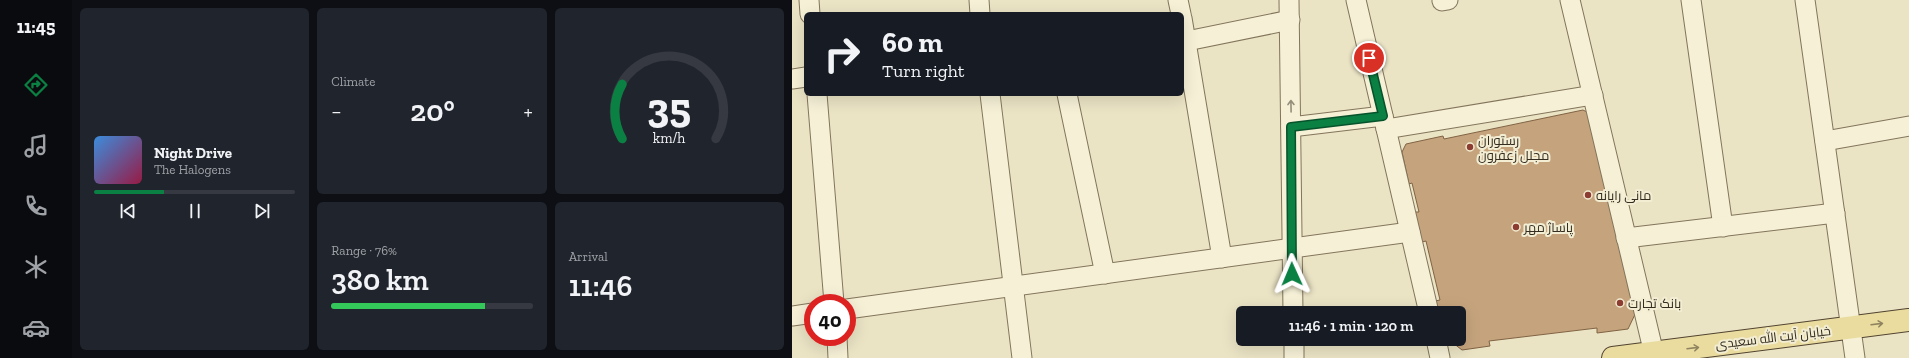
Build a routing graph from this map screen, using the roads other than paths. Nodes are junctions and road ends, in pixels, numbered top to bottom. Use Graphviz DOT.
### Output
graph roads {
  1 [pos="809,0"];
  2 [pos="979,0"];
  3 [pos="1178,0"];
  4 [pos="1289,0"];
  5 [pos="1356,0"];
  6 [pos="1570,0"];
  7 [pos="1691,0"];
  8 [pos="1806,0"];
  9 [pos="810,12"];
  10 [pos="980,12"];
  11 [pos="1181,12"];
  12 [pos="1290,20"];
  13 [pos="1184,41"];
  14 [pos="804,77"];
  15 [pos="792,79"];
  16 [pos="1593,95"];
  17 [pos="817,96"];
  18 [pos="990,96"];
  19 [pos="1067,96"];
  20 [pos="1384,122"];
  21 [pos="1909,126"];
  22 [pos="1291,127"];
  23 [pos="1825,141"];
  24 [pos="1835,214"];
  25 [pos="1723,227"];
  26 [pos="1410,232"];
  27 [pos="1626,238"];
  28 [pos="1292,248"];
  29 [pos="1222,258"];
  30 [pos="1105,274"];
  31 [pos="1013,286"];
  32 [pos="833,294"];
  33 [pos="1293,306"];
  34 [pos="1427,306"];
  35 [pos="856,308"];
  36 [pos="804,314"];
  37 [pos="792,316"];
  38 [pos="1909,320"];
  39 [pos="1851,328"];
  40 [pos="837,346"];
  41 [pos="1294,346"];
  42 [pos="1437,346"];
  43 [pos="1654,355"];
  44 [pos="838,358"];
  45 [pos="1022,358"];
  46 [pos="1294,358"];
  47 [pos="1440,358"];
  48 [pos="1613,358"];
  49 [pos="1855,358"];
  1 -- 9 [label="street"];
  2 -- 10 [label="street"];
  3 -- 11 [label="street"];
  4 -- 12 [label="street"];
  5 -- 20 [label="street"];
  6 -- 16 [label="street"];
  7 -- 25 [label="street"];
  8 -- 23 [label="street"];
  12 -- 13 [label="street"];
  22 -- 12 [label="street, one-way"];
  13 -- 29 [label="street"];
  14 -- 15 [label="street"];
  16 -- 20 [label="street"];
  16 -- 27 [label="street"];
  17 -- 32 [label="street"];
  18 -- 31 [label="street"];
  19 -- 30 [label="street"];
  20 -- 22 [label="street"];
  20 -- 26 [label="street"];
  21 -- 23 [label="street"];
  22 -- 28 [label="street"];
  23 -- 24 [label="street"];
  24 -- 25 [label="street"];
  24 -- 39 [label="street"];
  25 -- 27 [label="street"];
  26 -- 28 [label="street"];
  26 -- 34 [label="street"];
  27 -- 43 [label="street"];
  28 -- 29 [label="street"];
  28 -- 33 [label="street"];
  29 -- 30 [label="street"];
  30 -- 31 [label="street"];
  31 -- 35 [label="street"];
  31 -- 45 [label="street"];
  36 -- 37 [label="street"];
  39 -- 38 [label="main road, خیابان آیت الله سعیدی, one-way"];
  43 -- 39 [label="main road, خیابان آیت الله سعیدی, one-way"];
  39 -- 49 [label="street"];
  40 -- 44 [label="street"];
  41 -- 46 [label="street"];
  42 -- 47 [label="street"];
  43 -- 48 [label="main road, خیابان آیت الله سعیدی"];
}
